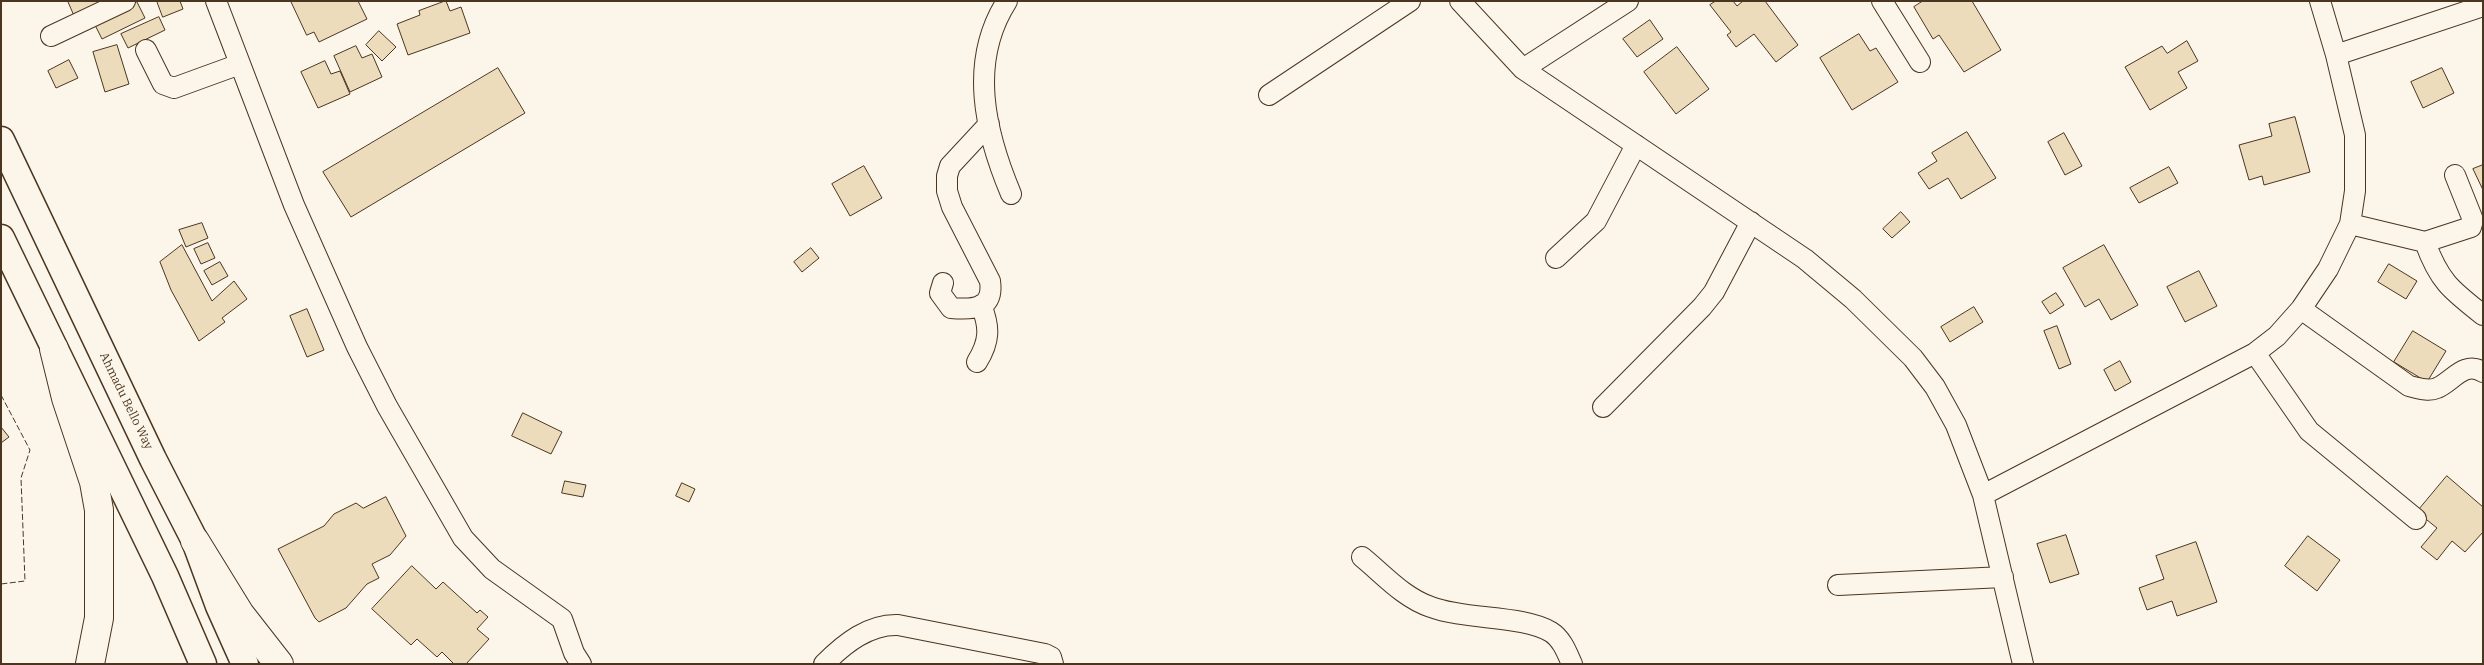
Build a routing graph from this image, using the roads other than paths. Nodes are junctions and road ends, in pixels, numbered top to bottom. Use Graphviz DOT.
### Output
graph roads {
  1 [pos="125,1"];
  2 [pos="216,1"];
  3 [pos="1007,1"];
  4 [pos="1410,1"];
  5 [pos="1460,1"];
  6 [pos="1628,1"];
  7 [pos="1882,1"];
  8 [pos="2320,1"];
  9 [pos="2483,6"];
  10 [pos="51,36"];
  11 [pos="146,50"];
  12 [pos="2336,55"];
  13 [pos="1920,62"];
  14 [pos="240,64"];
  15 [pos="1523,69"];
  16 [pos="1269,95"];
  17 [pos="989,124"];
  18 [pos="1,140"];
  19 [pos="1636,145"];
  20 [pos="2455,175"];
  21 [pos="1011,194"];
  22 [pos="1750,222"];
  23 [pos="2350,224"];
  24 [pos="1,238"];
  25 [pos="2425,242"];
  26 [pos="1556,258"];
  27 [pos="943,283"];
  28 [pos="981,305"];
  29 [pos="2302,310"];
  30 [pos="2483,315"];
  31 [pos="54,349"];
  32 [pos="2255,353"];
  33 [pos="977,362"];
  34 [pos="2483,372"];
  35 [pos="1603,407"];
  36 [pos="1983,496"];
  37 [pos="2416,518"];
  38 [pos="195,541"];
  39 [pos="1362,558"];
  40 [pos="2002,577"];
  41 [pos="1838,585"];
  42 [pos="90,664"];
  43 [pos="203,664"];
  44 [pos="245,664"];
  45 [pos="279,664"];
  46 [pos="581,664"];
  47 [pos="824,664"];
  48 [pos="1053,664"];
  49 [pos="1572,664"];
  50 [pos="2023,664"];
  1 -- 10 [label="street"];
  2 -- 14 [label="street"];
  3 -- 17 [label="street"];
  4 -- 16 [label="street"];
  5 -- 15 [label="street"];
  6 -- 15 [label="street"];
  7 -- 13 [label="street"];
  8 -- 12 [label="street"];
  9 -- 12 [label="street"];
  11 -- 14 [label="street"];
  12 -- 23 [label="street"];
  14 -- 46 [label="street"];
  15 -- 19 [label="street"];
  17 -- 21 [label="street"];
  17 -- 28 [label="street"];
  18 -- 38 [label="main road, Ahmadu Bello Way"];
  19 -- 22 [label="street"];
  19 -- 26 [label="street"];
  20 -- 25 [label="street"];
  22 -- 35 [label="street"];
  22 -- 36 [label="street"];
  23 -- 25 [label="street"];
  23 -- 29 [label="street"];
  24 -- 31 [label="main road"];
  25 -- 30 [label="street"];
  27 -- 28 [label="street"];
  28 -- 33 [label="street"];
  29 -- 32 [label="street"];
  29 -- 34 [label="street"];
  31 -- 42 [label="highway"];
  31 -- 43 [label="main road"];
  32 -- 36 [label="street"];
  32 -- 37 [label="street"];
  36 -- 40 [label="street"];
  38 -- 44 [label="main road, Ahmadu Bello Way"];
  38 -- 45 [label="highway"];
  39 -- 49 [label="street"];
  40 -- 41 [label="street"];
  40 -- 50 [label="street"];
  47 -- 48 [label="street"];
}
